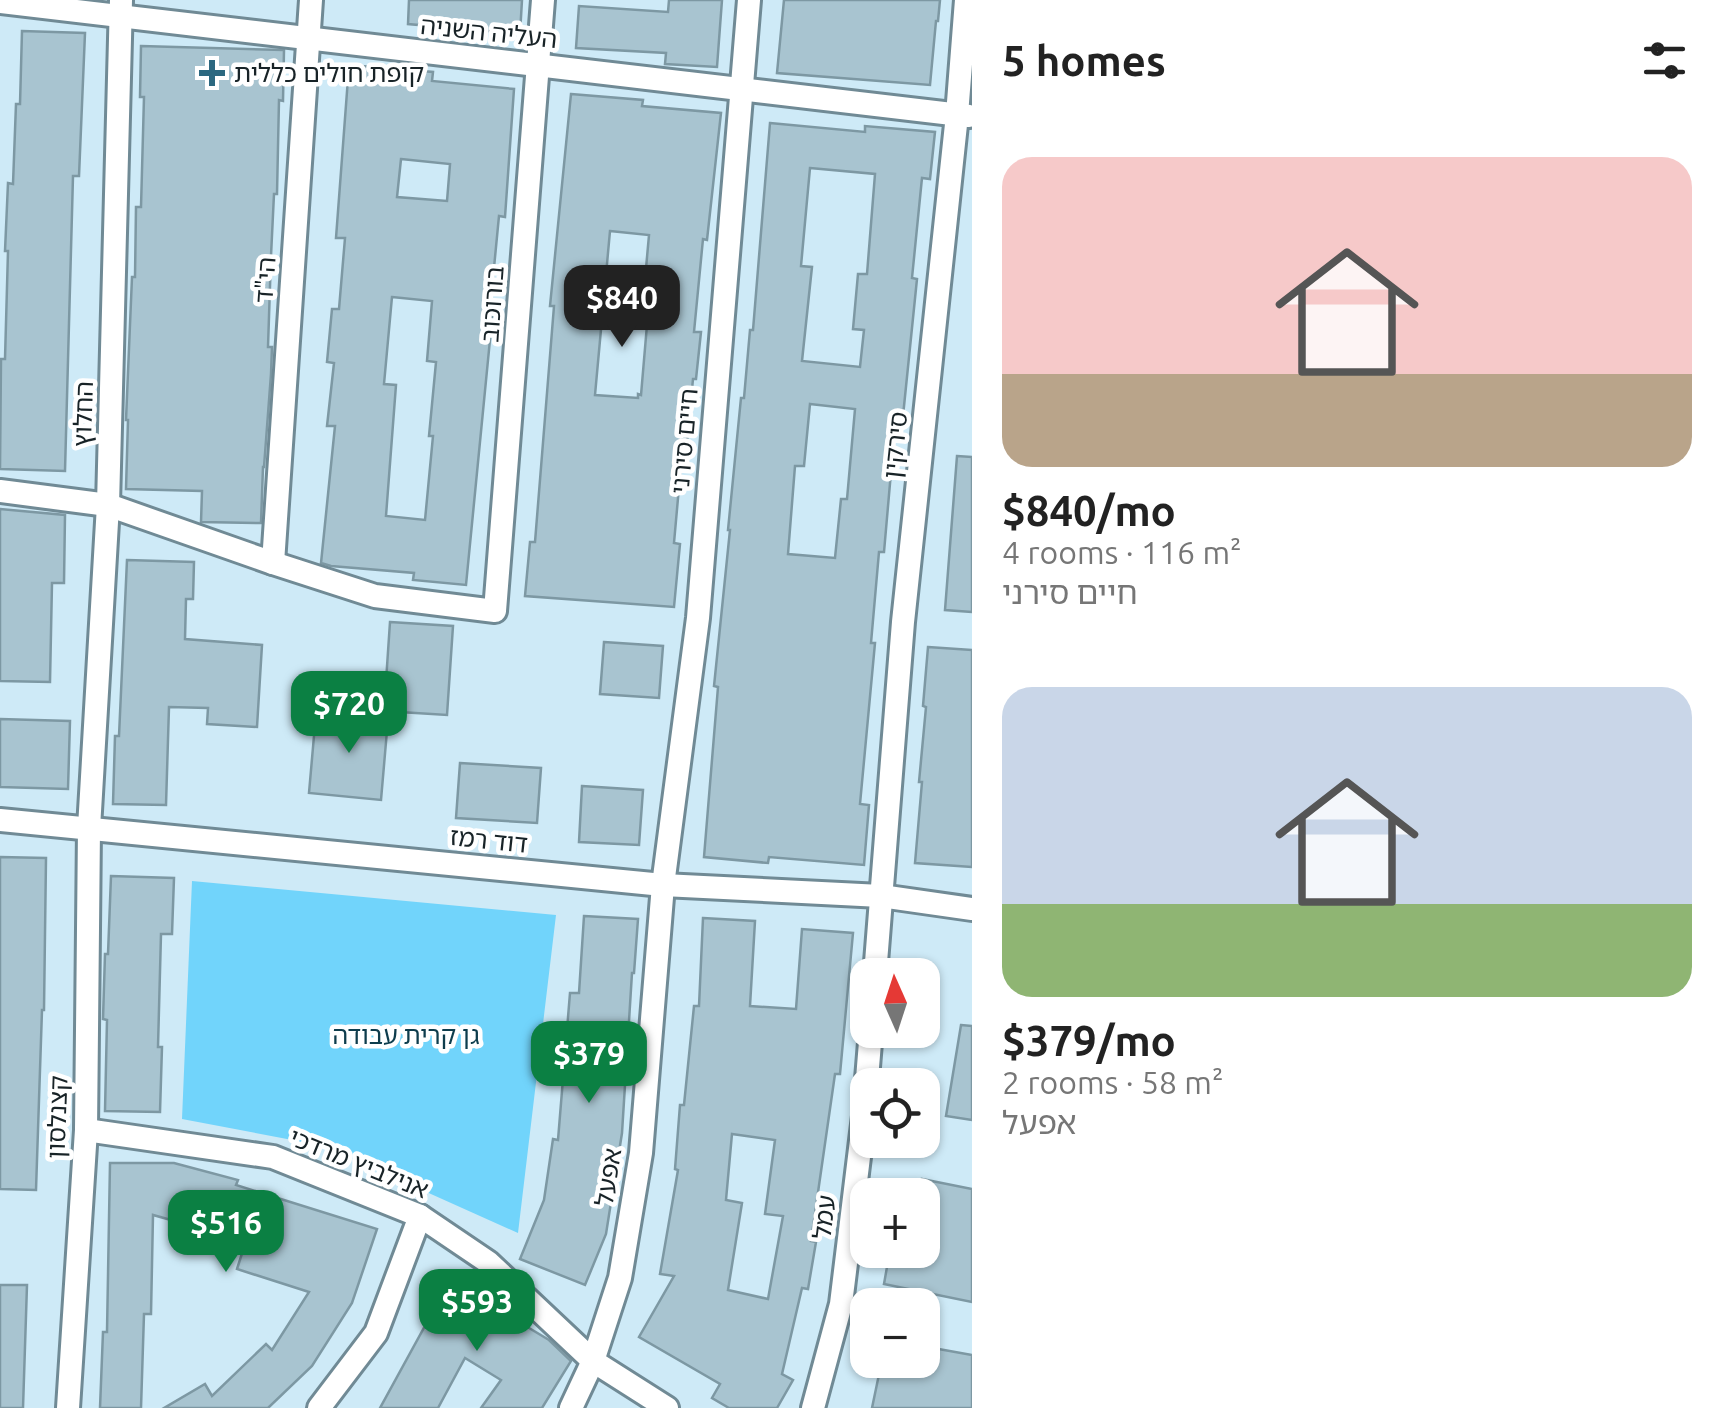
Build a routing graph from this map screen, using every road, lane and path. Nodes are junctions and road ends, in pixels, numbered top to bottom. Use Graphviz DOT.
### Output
graph roads {
  1 [pos="311,0"];
  2 [pos="543,0"];
  3 [pos="749,0"];
  4 [pos="966,0"];
  5 [pos="0,2"];
  6 [pos="121,8"];
  7 [pos="309,40"];
  8 [pos="538,65"];
  9 [pos="740,91"];
  10 [pos="965,116"];
  11 [pos="0,491"];
  12 [pos="108,505"];
  13 [pos="274,563"];
  14 [pos="0,820"];
  15 [pos="89,828"];
  16 [pos="663,885"];
  17 [pos="881,896"];
  18 [pos="972,909"];
  19 [pos="876,958"];
  20 [pos="870,1048"];
  21 [pos="86,1130"];
  22 [pos="420,1216"];
  23 [pos="592,1361"];
  24 [pos="68,1408"];
  25 [pos="319,1408"];
  26 [pos="571,1408"];
  27 [pos="667,1408"];
  28 [pos="813,1408"];
  1 -- 7 [label="street, הי\"ד"];
  2 -- 8 [label="street, בורוכוב"];
  3 -- 9 [label="street, חיים סירני"];
  4 -- 10 [label="street, סירקין"];
  5 -- 6 [label="street, העליה השניה"];
  6 -- 7 [label="street, העליה השניה"];
  6 -- 12 [label="street, החלוץ"];
  7 -- 8 [label="street, העליה השניה"];
  7 -- 13 [label="street, הי\"ד"];
  8 -- 9 [label="street, העליה השניה"];
  8 -- 13 [label="street, בורוכוב"];
  9 -- 10 [label="street, העליה השניה"];
  9 -- 16 [label="street, חיים סירני"];
  10 -- 17 [label="street, סירקין"];
  11 -- 12 [label="street"];
  12 -- 13 [label="street"];
  12 -- 15 [label="street, החלוץ"];
  14 -- 15 [label="street, דוד רמז"];
  15 -- 16 [label="street, דוד רמז"];
  15 -- 21 [label="street, קצנלסון"];
  16 -- 17 [label="street, דוד רמז"];
  16 -- 23 [label="street, אפעל"];
  17 -- 18 [label="street, דוד רמז"];
  17 -- 19 [label="street"];
  20 -- 28 [label="street, עמל"];
  21 -- 22 [label="street, אנילביץ מרדכי"];
  21 -- 24 [label="street, קצנלסון"];
  22 -- 23 [label="street, אנילביץ מרדכי"];
  22 -- 25 [label="street"];
  23 -- 26 [label="street, אפעל"];
  23 -- 27 [label="street, אנילביץ מרדכי"];
}
